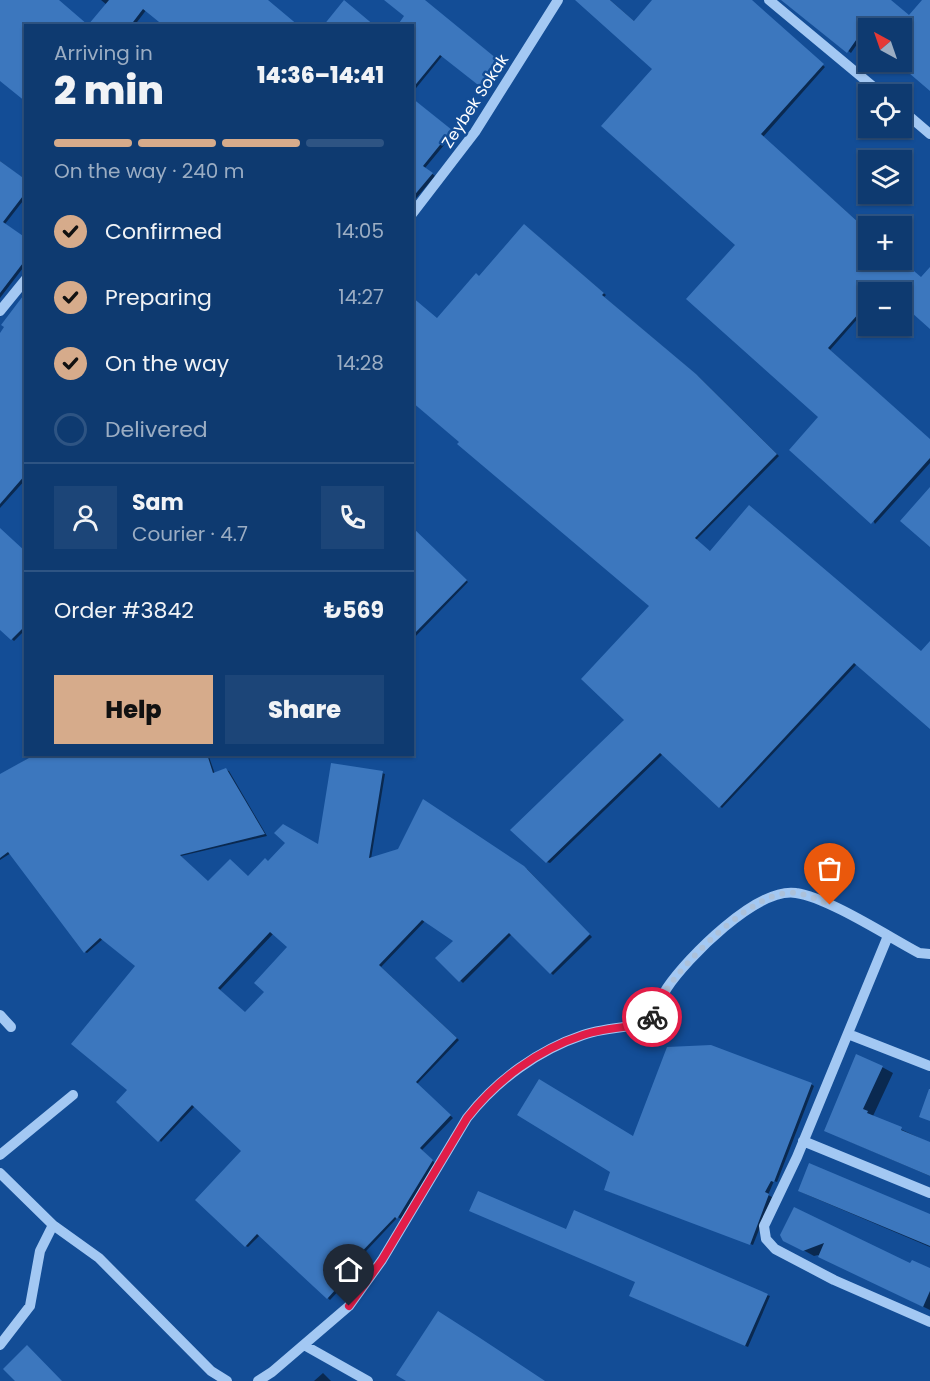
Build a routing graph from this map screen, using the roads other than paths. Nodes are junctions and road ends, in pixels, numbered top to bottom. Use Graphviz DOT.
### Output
graph roads {
  1 [pos="558,0"];
  2 [pos="769,0"];
  3 [pos="870,84"];
  4 [pos="912,119"];
  5 [pos="930,134"];
  6 [pos="414,211"];
  7 [pos="24,281"];
  8 [pos="0,311"];
  9 [pos="888,936"];
  10 [pos="930,954"];
  11 [pos="0,1015"];
  12 [pos="11,1027"];
  13 [pos="848,1034"];
  14 [pos="930,1066"];
  15 [pos="73,1095"];
  16 [pos="803,1141"];
  17 [pos="0,1155"];
  18 [pos="0,1173"];
  19 [pos="930,1193"];
  20 [pos="53,1225"];
  21 [pos="930,1322"];
  22 [pos="0,1345"];
  23 [pos="304,1345"];
  24 [pos="227,1381"];
  25 [pos="258,1381"];
  26 [pos="368,1381"];
  1 -- 6 [label="street, Zeybek Sokak"];
  2 -- 3 [label="street"];
  4 -- 5 [label="street"];
  7 -- 8 [label="street"];
  9 -- 10 [label="street"];
  9 -- 13 [label="street"];
  9 -- 23 [label="street"];
  11 -- 12 [label="street"];
  13 -- 14 [label="street"];
  13 -- 16 [label="street"];
  15 -- 17 [label="street"];
  16 -- 19 [label="street"];
  16 -- 21 [label="street"];
  18 -- 20 [label="street"];
  20 -- 22 [label="street"];
  20 -- 24 [label="street"];
  23 -- 25 [label="street"];
  23 -- 26 [label="street"];
}
